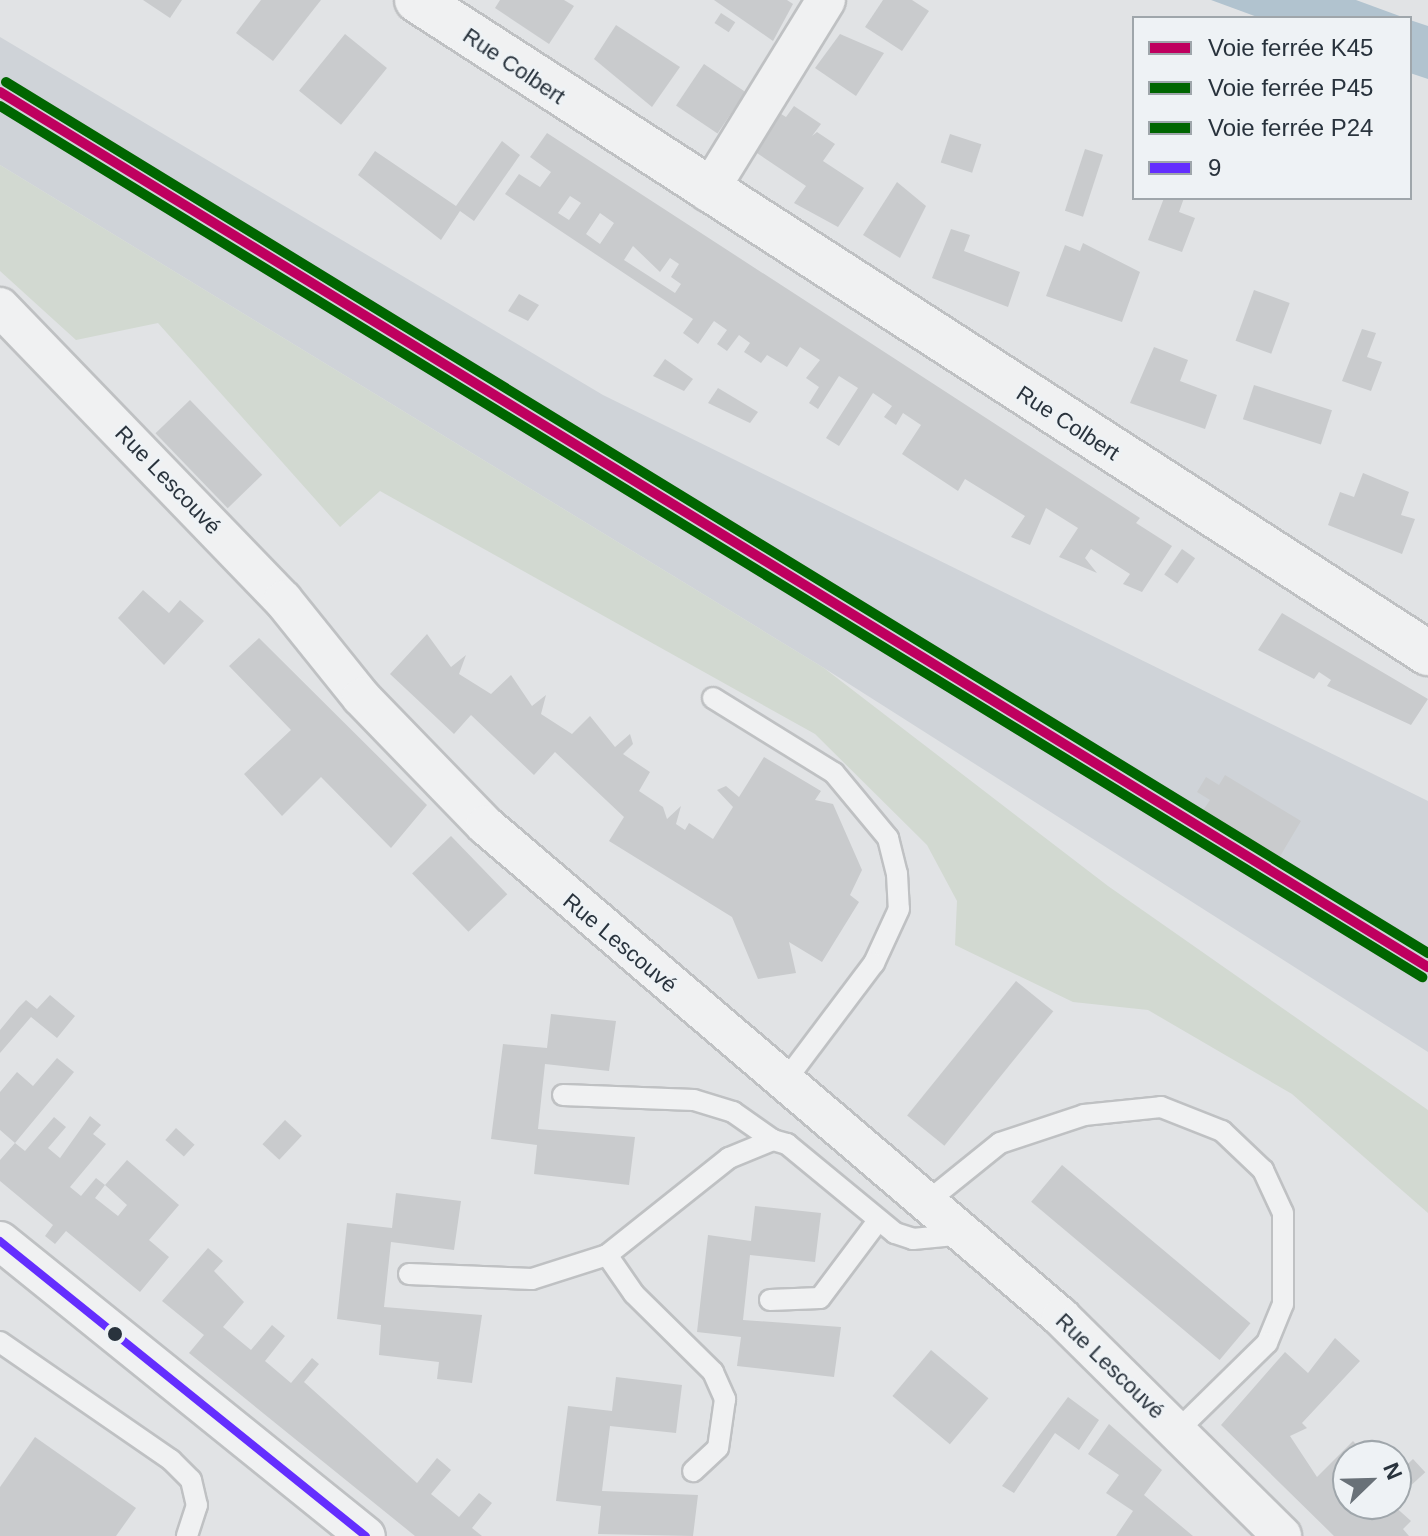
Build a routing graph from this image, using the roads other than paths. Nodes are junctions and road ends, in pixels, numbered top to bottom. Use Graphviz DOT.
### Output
graph roads {
  1 [pos="826,0"];
  2 [pos="437,6"];
  3 [pos="708,192"];
  4 [pos="0,307"];
  5 [pos="1428,653"];
  6 [pos="713,698"];
  7 [pos="785,1081"];
  8 [pos="563,1095"];
  9 [pos="773,1140"];
  10 [pos="928,1201"];
  11 [pos="877,1222"];
  12 [pos="967,1234"];
  13 [pos="0,1241"];
  14 [pos="607,1255"];
  15 [pos="409,1274"];
  16 [pos="770,1300"];
  17 [pos="0,1342"];
  18 [pos="1177,1431"];
  19 [pos="693,1471"];
  20 [pos="187,1536"];
  21 [pos="366,1536"];
  22 [pos="1282,1536"];
  1 -- 3 [label="street"];
  2 -- 3 [label="street, Rue Colbert"];
  3 -- 5 [label="street, Rue Colbert"];
  4 -- 7 [label="street, Rue Lescouvé"];
  6 -- 7 [label="lane"];
  7 -- 10 [label="street, Rue Lescouvé"];
  8 -- 9 [label="lane"];
  9 -- 11 [label="lane"];
  9 -- 14 [label="lane"];
  10 -- 12 [label="street, Rue Lescouvé"];
  10 -- 18 [label="lane"];
  11 -- 12 [label="lane"];
  11 -- 16 [label="lane"];
  12 -- 18 [label="street, Rue Lescouvé"];
  13 -- 21 [label="street"];
  14 -- 15 [label="lane"];
  14 -- 19 [label="lane"];
  17 -- 20 [label="lane"];
  18 -- 22 [label="street, Rue Lescouvé"];
}
